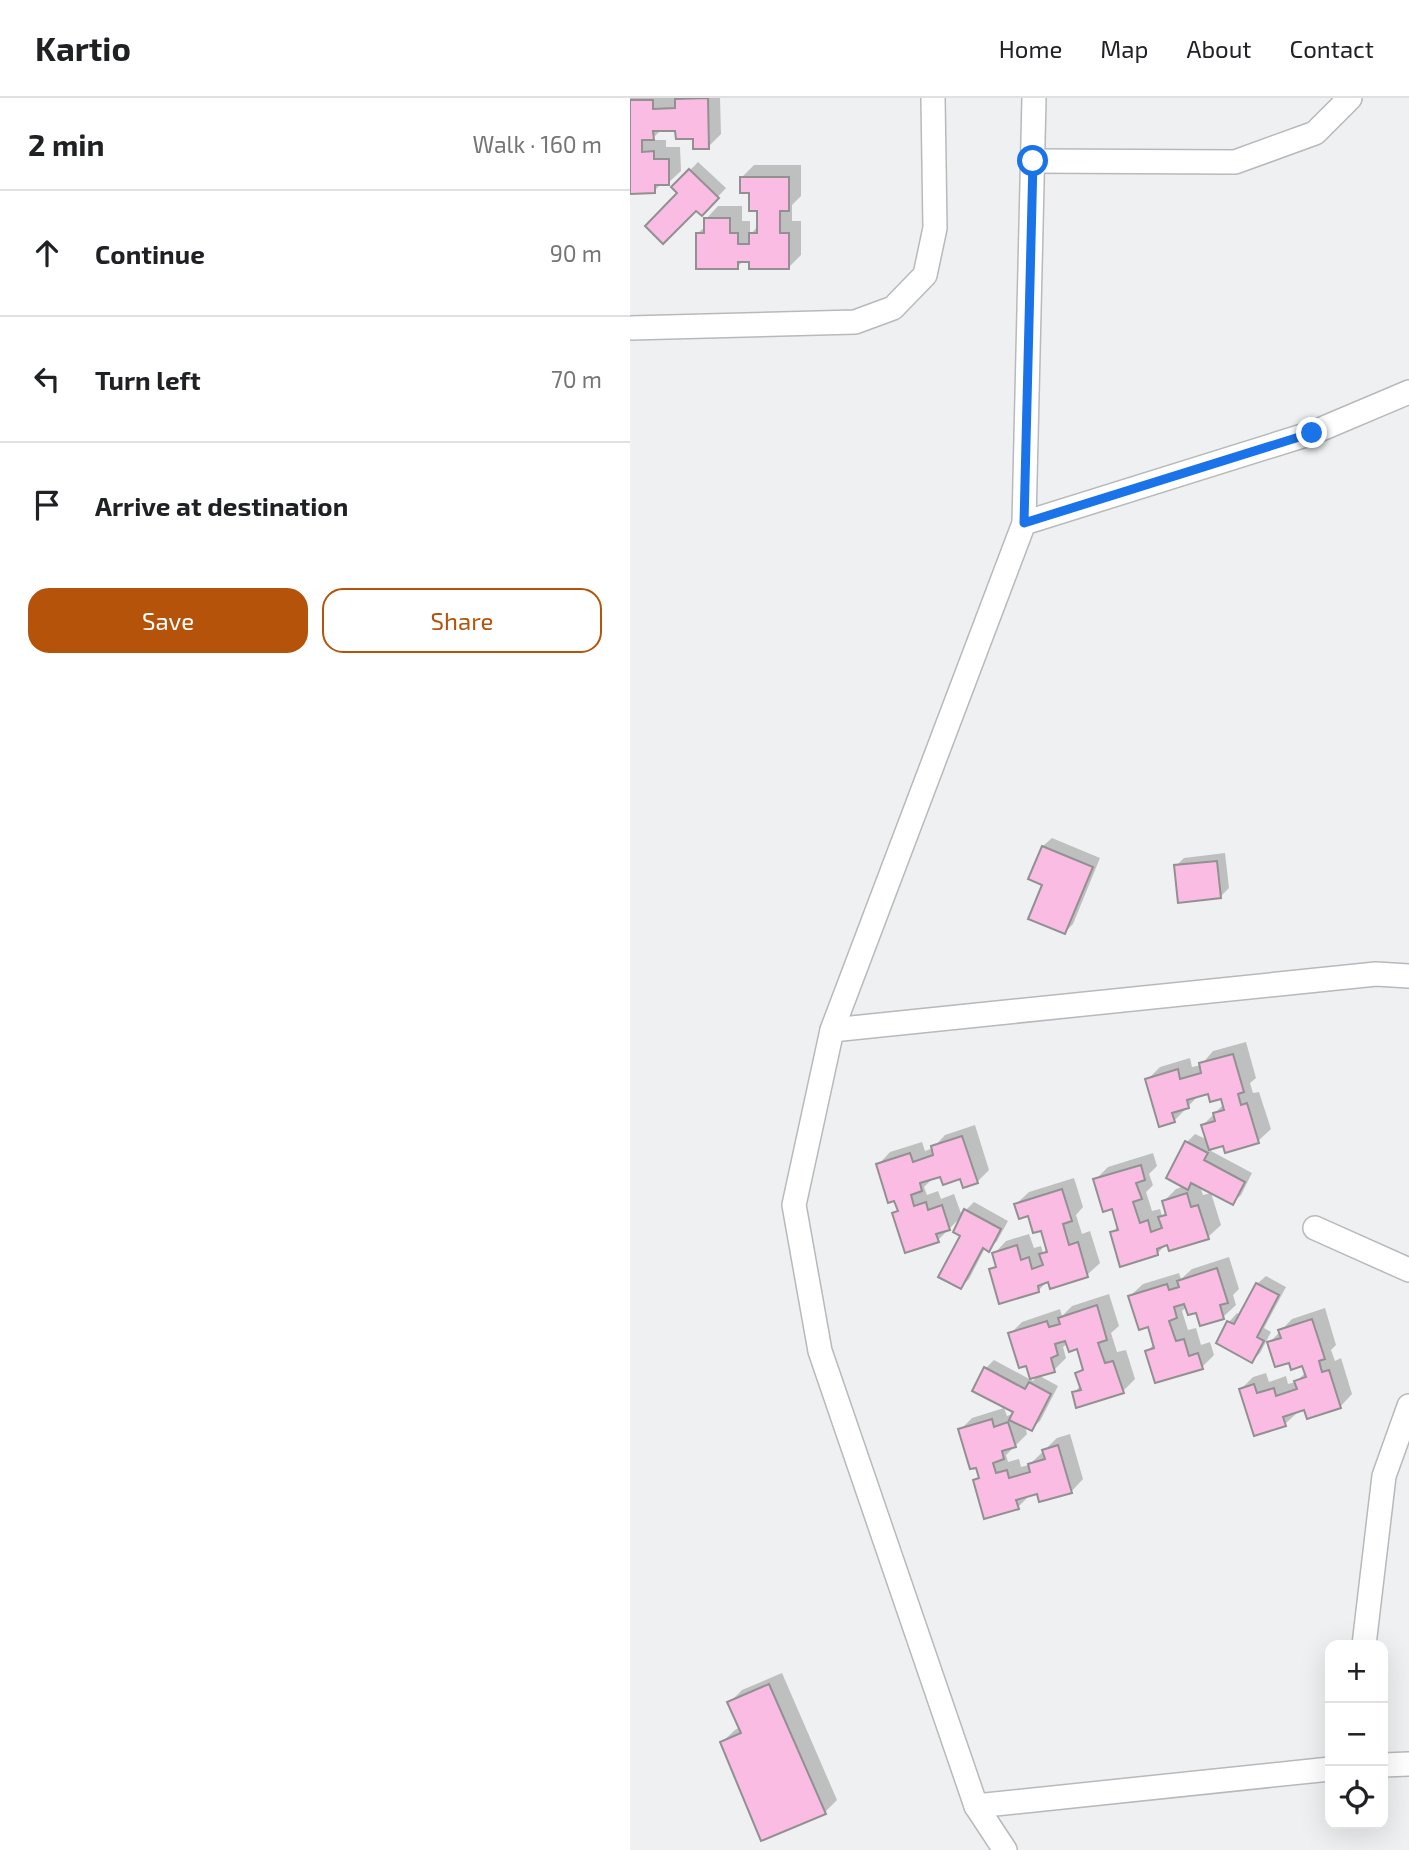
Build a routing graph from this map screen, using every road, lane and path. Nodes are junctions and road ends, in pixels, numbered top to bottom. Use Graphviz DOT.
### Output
graph roads {
  1 [pos="933,98"];
  2 [pos="1034,98"];
  3 [pos="1350,98"];
  4 [pos="1033,161"];
  5 [pos="630,328"];
  6 [pos="1409,392"];
  7 [pos="1024,523"];
  8 [pos="1409,976"];
  9 [pos="832,1030"];
  10 [pos="1315,1228"];
  11 [pos="1409,1270"];
  12 [pos="1409,1406"];
  13 [pos="1365,1640"];
  14 [pos="1409,1764"];
  15 [pos="1388,1765"];
  16 [pos="1325,1770"];
  17 [pos="976,1807"];
  18 [pos="1005,1850"];
  1 -- 5 [label="street"];
  2 -- 4 [label="street"];
  3 -- 4 [label="street"];
  4 -- 7 [label="street"];
  6 -- 7 [label="street"];
  7 -- 9 [label="street"];
  8 -- 9 [label="street"];
  9 -- 17 [label="street"];
  10 -- 11 [label="street"];
  12 -- 13 [label="street"];
  14 -- 15 [label="street"];
  16 -- 17 [label="street"];
  17 -- 18 [label="street"];
}
